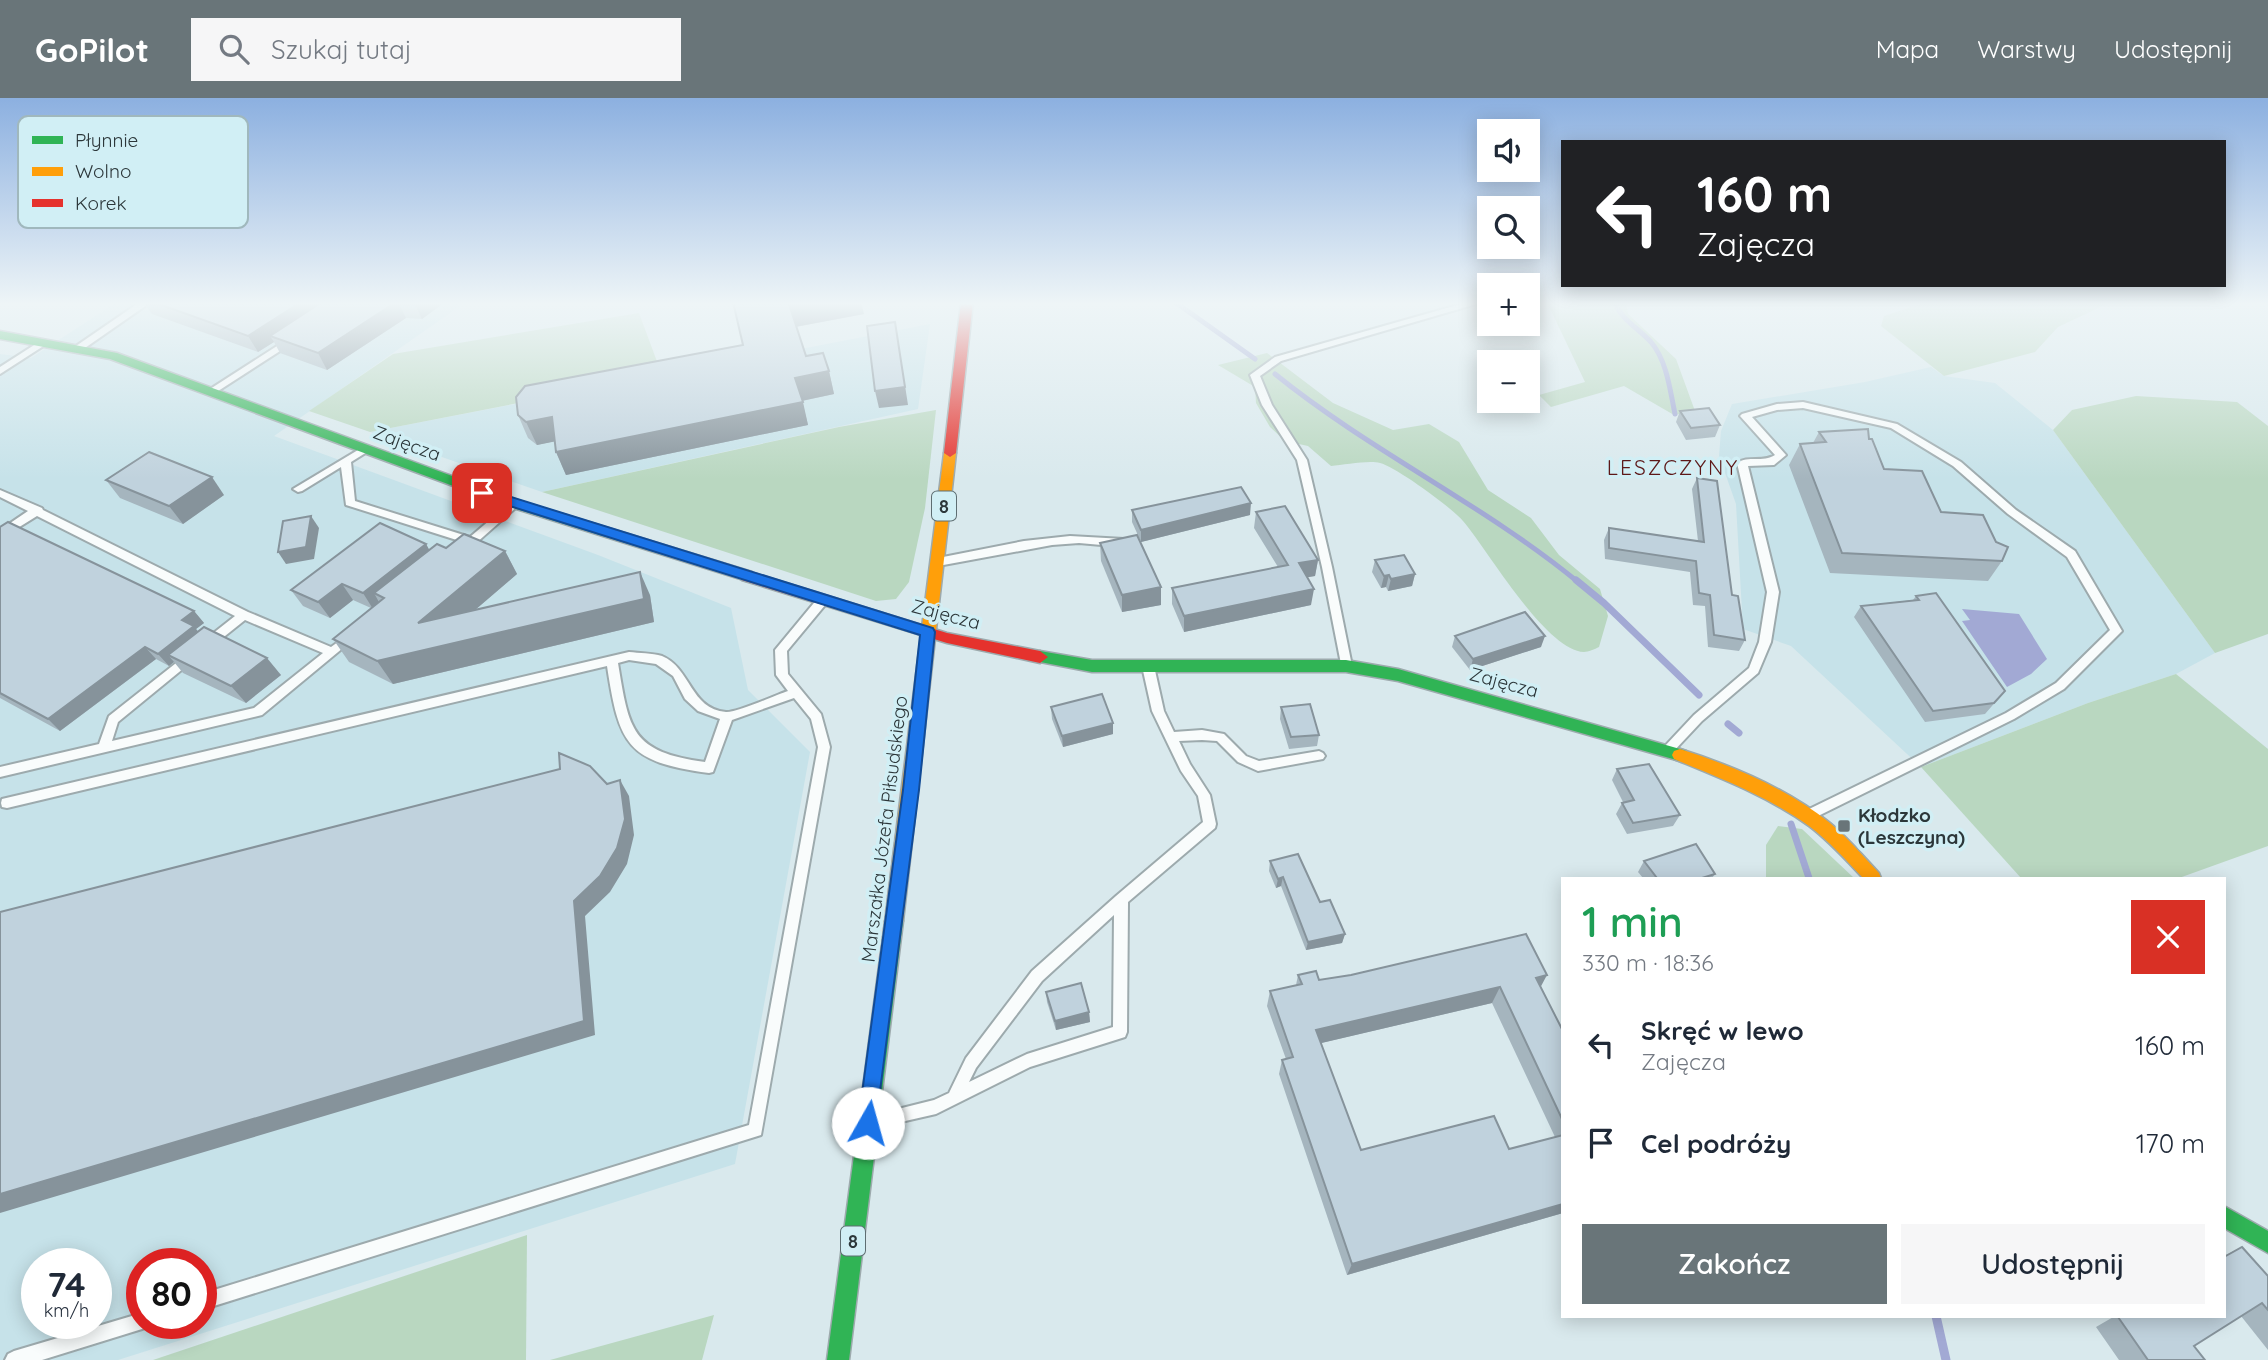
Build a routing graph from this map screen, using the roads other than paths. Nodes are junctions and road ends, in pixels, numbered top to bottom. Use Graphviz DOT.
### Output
graph roads {
  1 [pos="15,361"];
  2 [pos="127,361"];
  3 [pos="259,361"];
  4 [pos="960,361"];
  5 [pos="1275,361"];
  6 [pos="0,371"];
  7 [pos="212,391"];
  8 [pos="363,450"];
  9 [pos="346,461"];
  10 [pos="298,489"];
  11 [pos="0,493"];
  12 [pos="516,504"];
  13 [pos="38,510"];
  14 [pos="0,535"];
  15 [pos="471,541"];
  16 [pos="1126,543"];
  17 [pos="449,558"];
  18 [pos="937,562"];
  19 [pos="822,601"];
  20 [pos="244,615"];
  21 [pos="364,626"];
  22 [pos="928,632"];
  23 [pos="332,652"];
  24 [pos="612,660"];
  25 [pos="1148,666"];
  26 [pos="1346,666"];
  27 [pos="795,693"];
  28 [pos="727,717"];
  29 [pos="1171,737"];
  30 [pos="104,748"];
  31 [pos="1668,750"];
  32 [pos="1319,756"];
  33 [pos="0,772"];
  34 [pos="7,803"];
  35 [pos="1808,816"];
  36 [pos="1872,877"];
  37 [pos="1121,900"];
  38 [pos="954,1098"];
  39 [pos="868,1123"];
  40 [pos="2226,1217"];
  41 [pos="2268,1243"];
  42 [pos="217,1297"];
  43 [pos="126,1326"];
  44 [pos="14,1360"];
  45 [pos="838,1360"];
  1 -- 6 [label="lane"];
  2 -- 7 [label="main road, Zajęcza"];
  3 -- 7 [label="lane"];
  4 -- 18 [label="main road, Marszałka Józefa Piłsudskiego / 8"];
  5 -- 26 [label="lane"];
  7 -- 8 [label="main road, Zajęcza"];
  8 -- 9 [label="lane"];
  8 -- 12 [label="main road, Zajęcza"];
  9 -- 10 [label="lane"];
  9 -- 15 [label="lane"];
  11 -- 13 [label="lane"];
  12 -- 15 [label="lane"];
  12 -- 19 [label="main road, Zajęcza"];
  13 -- 14 [label="lane"];
  13 -- 20 [label="lane"];
  15 -- 17 [label="lane"];
  16 -- 18 [label="lane"];
  18 -- 22 [label="main road, Marszałka Józefa Piłsudskiego / 8"];
  19 -- 22 [label="main road, Zajęcza"];
  19 -- 27 [label="lane"];
  20 -- 23 [label="lane"];
  20 -- 30 [label="lane"];
  21 -- 23 [label="lane"];
  22 -- 25 [label="main road, Zajęcza"];
  22 -- 39 [label="main road, Marszałka Józefa Piłsudskiego / 8"];
  23 -- 30 [label="lane"];
  24 -- 28 [label="lane"];
  24 -- 28 [label="lane"];
  24 -- 34 [label="lane"];
  25 -- 26 [label="main road, Zajęcza"];
  25 -- 29 [label="lane"];
  26 -- 31 [label="main road, Zajęcza"];
  27 -- 28 [label="lane"];
  27 -- 42 [label="lane"];
  29 -- 32 [label="lane"];
  29 -- 37 [label="lane"];
  30 -- 33 [label="lane"];
  31 -- 35 [label="main road, Zajęcza"];
  31 -- 35 [label="lane"];
  35 -- 36 [label="main road, Zajęcza"];
  37 -- 38 [label="lane"];
  37 -- 38 [label="lane"];
  38 -- 39 [label="lane"];
  39 -- 45 [label="main road, Marszałka Józefa Piłsudskiego / 8"];
  40 -- 41 [label="main road"];
  43 -- 44 [label="lane"];
}
